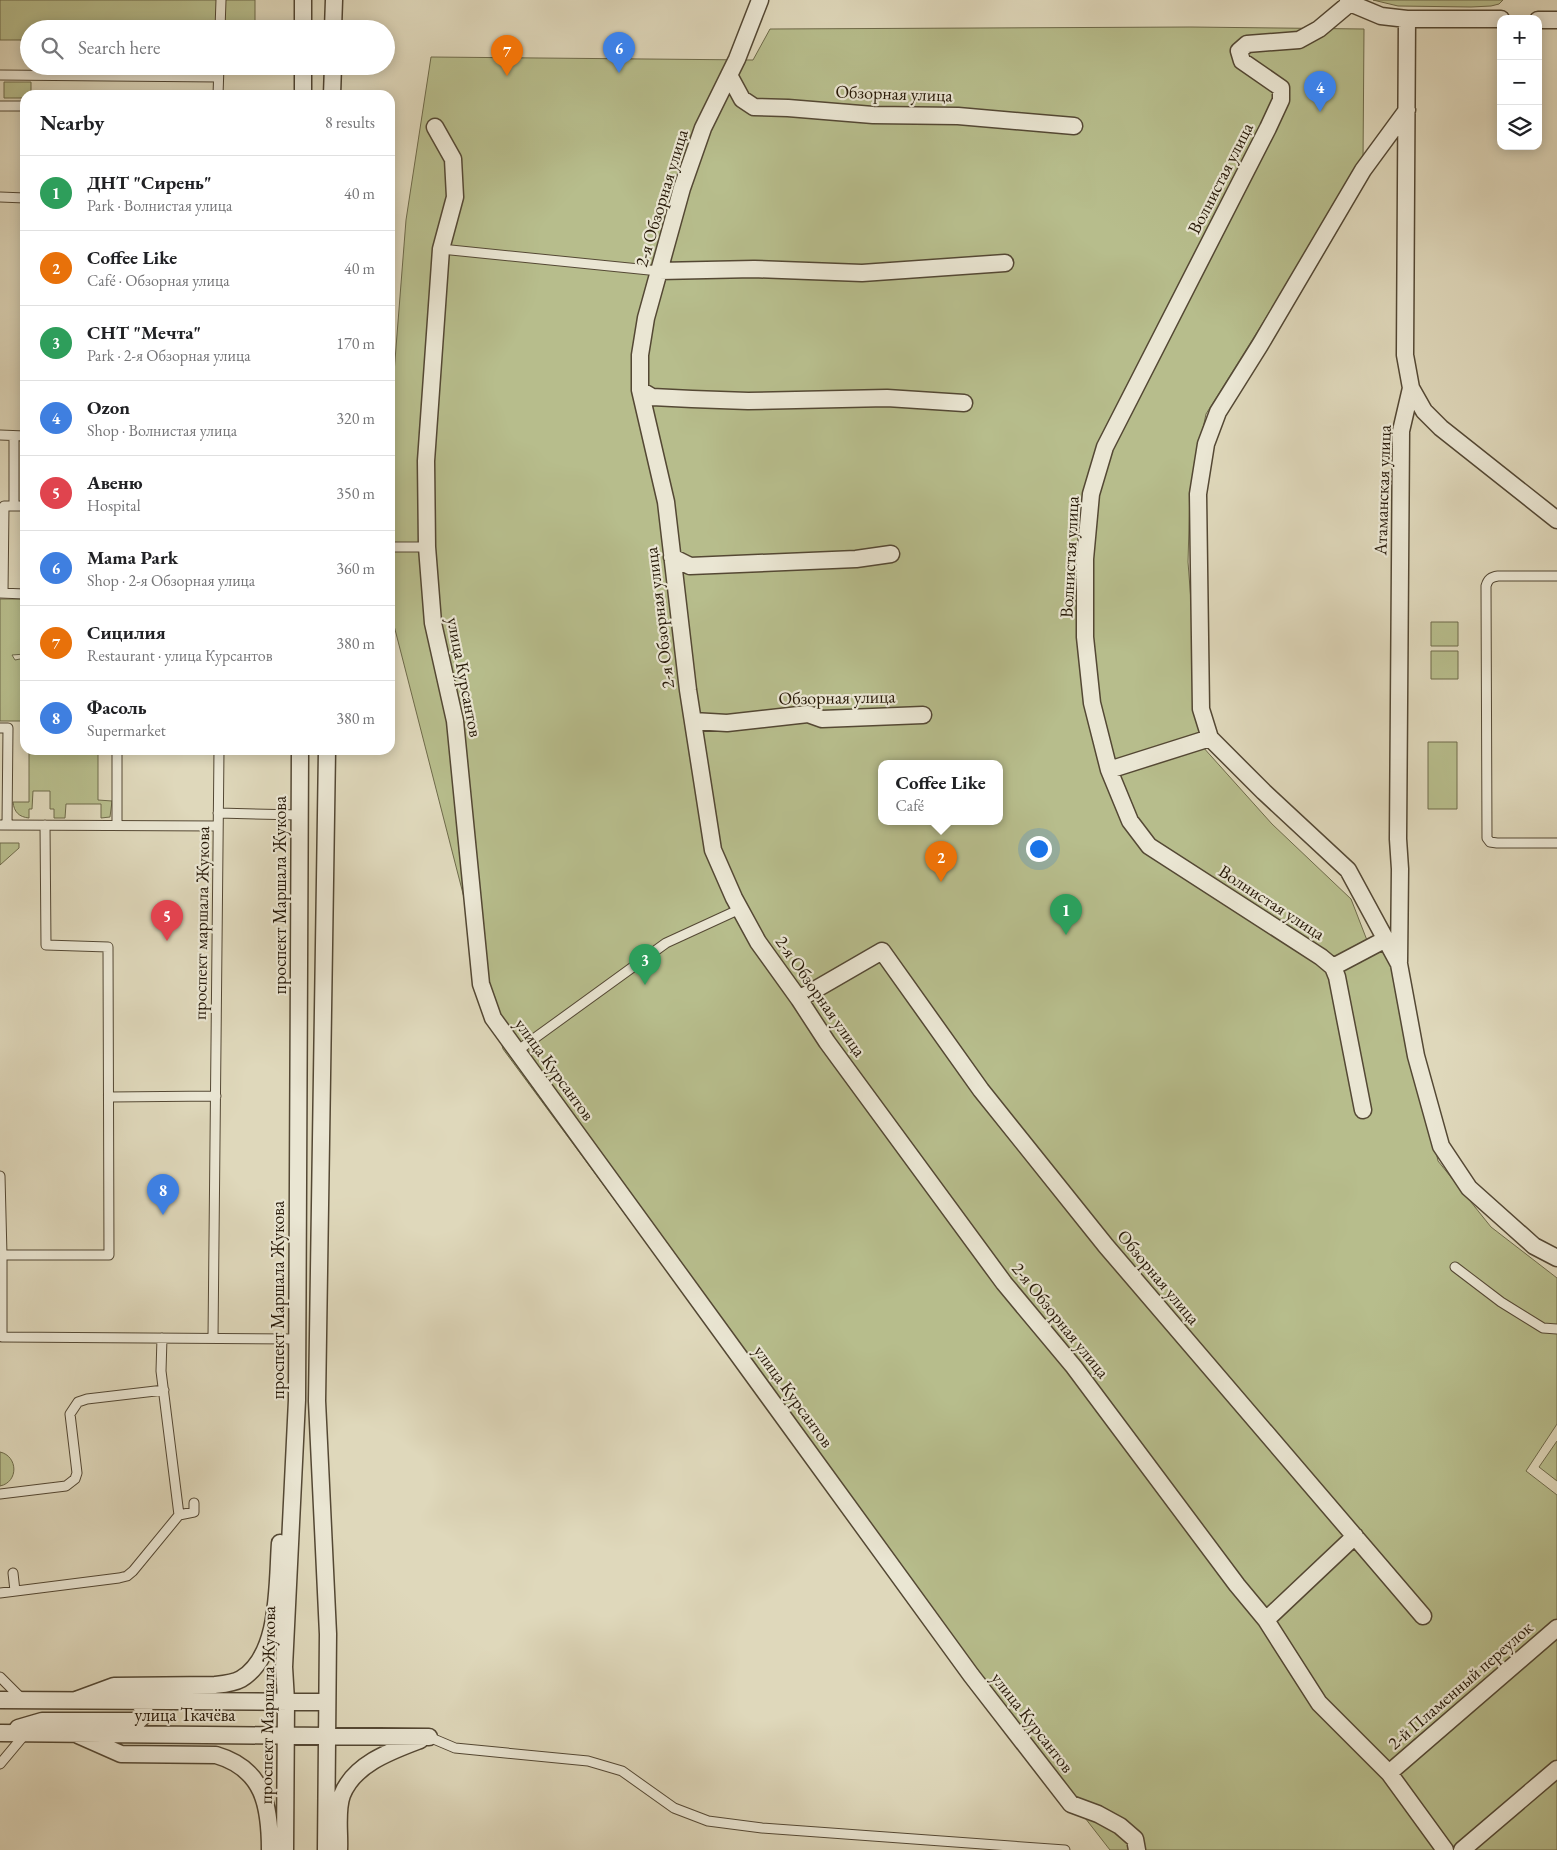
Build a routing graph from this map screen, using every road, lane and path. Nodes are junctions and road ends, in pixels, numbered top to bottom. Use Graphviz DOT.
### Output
graph roads {
  1 [pos="221,0"];
  2 [pos="303,0"];
  3 [pos="334,0"];
  4 [pos="760,0"];
  5 [pos="1349,1"];
  6 [pos="1407,19"];
  7 [pos="1497,19"];
  8 [pos="220,20"];
  9 [pos="303,20"];
  10 [pos="333,20"];
  11 [pos="1542,20"];
  12 [pos="1557,20"];
  13 [pos="0,75"];
  14 [pos="303,75"];
  15 [pos="333,75"];
  16 [pos="729,75"];
  17 [pos="218,77"];
  18 [pos="218,90"];
  19 [pos="303,90"];
  20 [pos="332,90"];
  21 [pos="0,106"];
  22 [pos="20,106"];
  23 [pos="1406,110"];
  24 [pos="1074,126"];
  25 [pos="435,127"];
  26 [pos="0,197"];
  27 [pos="20,198"];
  28 [pos="441,249"];
  29 [pos="1006,263"];
  30 [pos="659,271"];
  31 [pos="1411,388"];
  32 [pos="640,390"];
  33 [pos="964,403"];
  34 [pos="0,435"];
  35 [pos="14,436"];
  36 [pos="20,436"];
  37 [pos="14,506"];
  38 [pos="20,506"];
  39 [pos="1557,520"];
  40 [pos="395,547"];
  41 [pos="427,547"];
  42 [pos="890,554"];
  43 [pos="672,556"];
  44 [pos="1557,576"];
  45 [pos="2,593"];
  46 [pos="20,594"];
  47 [pos="922,715"];
  48 [pos="693,721"];
  49 [pos="0,728"];
  50 [pos="1210,738"];
  51 [pos="117,755"];
  52 [pos="219,755"];
  53 [pos="300,755"];
  54 [pos="327,755"];
  55 [pos="1109,770"];
  56 [pos="218,813"];
  57 [pos="300,815"];
  58 [pos="4,825"];
  59 [pos="45,825"];
  60 [pos="117,825"];
  61 [pos="218,826"];
  62 [pos="1557,843"];
  63 [pos="740,909"];
  64 [pos="1386,939"];
  65 [pos="1399,964"];
  66 [pos="1333,967"];
  67 [pos="799,999"];
  68 [pos="517,1051"];
  69 [pos="216,1096"];
  70 [pos="110,1097"];
  71 [pos="1363,1110"];
  72 [pos="0,1176"];
  73 [pos="2,1255"];
  74 [pos="1557,1258"];
  75 [pos="1455,1267"];
  76 [pos="1557,1329"];
  77 [pos="1,1336"];
  78 [pos="162,1338"];
  79 [pos="213,1338"];
  80 [pos="298,1339"];
  81 [pos="164,1390"];
  82 [pos="0,1494"];
  83 [pos="194,1502"];
  84 [pos="292,1511"];
  85 [pos="179,1516"];
  86 [pos="1355,1536"];
  87 [pos="13,1573"];
  88 [pos="15,1591"];
  89 [pos="0,1593"];
  90 [pos="1423,1616"];
  91 [pos="1266,1620"];
  92 [pos="1557,1628"];
  93 [pos="0,1677"];
  94 [pos="0,1700"];
  95 [pos="22,1700"];
  96 [pos="76,1700"];
  97 [pos="136,1700"];
  98 [pos="286,1701"];
  99 [pos="327,1702"];
  100 [pos="2,1733"];
  101 [pos="26,1733"];
  102 [pos="74,1733"];
  103 [pos="286,1734"];
  104 [pos="326,1735"];
  105 [pos="429,1737"];
  106 [pos="0,1764"];
  107 [pos="1557,1769"];
  108 [pos="1389,1773"];
  109 [pos="270,1850"];
  110 [pos="285,1850"];
  111 [pos="326,1850"];
  112 [pos="339,1850"];
  113 [pos="1065,1850"];
  114 [pos="1137,1850"];
  115 [pos="1445,1850"];
  116 [pos="1462,1850"];
  1 -- 8 [label="lane"];
  2 -- 9 [label="street"];
  3 -- 10 [label="street"];
  4 -- 16 [label="street, 2-я Обзорная улица"];
  5 -- 6 [label="street"];
  5 -- 55 [label="street, Волнистая улица"];
  6 -- 7 [label="street"];
  6 -- 23 [label="street, Атаманская улица"];
  11 -- 12 [label="street"];
  13 -- 17 [label="lane"];
  14 -- 19 [label="street"];
  15 -- 20 [label="street"];
  16 -- 24 [label="street, Обзорная улица"];
  16 -- 30 [label="street, 2-я Обзорная улица"];
  17 -- 18 [label="lane"];
  21 -- 22 [label="lane"];
  23 -- 31 [label="street, Атаманская улица"];
  23 -- 50 [label="street"];
  25 -- 28 [label="street, улица Курсантов"];
  26 -- 27 [label="lane"];
  28 -- 30 [label="lane"];
  28 -- 41 [label="street, улица Курсантов"];
  29 -- 30 [label="street"];
  30 -- 32 [label="street, 2-я Обзорная улица"];
  31 -- 39 [label="street"];
  31 -- 65 [label="street, Атаманская улица"];
  32 -- 33 [label="street"];
  32 -- 43 [label="street, 2-я Обзорная улица"];
  34 -- 35 [label="lane"];
  35 -- 36 [label="lane"];
  35 -- 37 [label="lane"];
  37 -- 38 [label="lane"];
  37 -- 45 [label="lane"];
  40 -- 41 [label="lane"];
  41 -- 68 [label="street, улица Курсантов"];
  42 -- 43 [label="street"];
  43 -- 48 [label="street, 2-я Обзорная улица"];
  44 -- 62 [label="lane"];
  45 -- 46 [label="lane"];
  47 -- 48 [label="street, Обзорная улица"];
  48 -- 63 [label="street, 2-я Обзорная улица"];
  49 -- 58 [label="lane"];
  50 -- 55 [label="street"];
  50 -- 64 [label="street"];
  51 -- 60 [label="lane"];
  52 -- 56 [label="lane, проспект маршала Жукова"];
  53 -- 57 [label="street, проспект Маршала Жукова"];
  54 -- 99 [label="street"];
  55 -- 66 [label="street, Волнистая улица"];
  56 -- 57 [label="lane"];
  56 -- 61 [label="lane, проспект маршала Жукова"];
  57 -- 80 [label="street, проспект Маршала Жукова"];
  58 -- 59 [label="lane"];
  59 -- 60 [label="lane"];
  59 -- 70 [label="lane"];
  60 -- 61 [label="lane"];
  61 -- 69 [label="lane, проспект маршала Жукова"];
  63 -- 67 [label="street, 2-я Обзорная улица"];
  63 -- 68 [label="lane"];
  64 -- 65 [label="street"];
  64 -- 66 [label="street"];
  65 -- 74 [label="street"];
  66 -- 71 [label="street"];
  67 -- 86 [label="street, Обзорная улица"];
  67 -- 91 [label="street, 2-я Обзорная улица"];
  68 -- 114 [label="street, улица Курсантов"];
  69 -- 70 [label="lane"];
  69 -- 79 [label="lane, проспект маршала Жукова"];
  70 -- 73 [label="lane"];
  72 -- 73 [label="lane"];
  73 -- 77 [label="lane"];
  75 -- 76 [label="lane"];
  77 -- 78 [label="lane"];
  78 -- 79 [label="lane"];
  78 -- 81 [label="lane"];
  79 -- 80 [label="lane"];
  80 -- 84 [label="street, проспект Маршала Жукова"];
  81 -- 82 [label="lane"];
  81 -- 85 [label="lane"];
  83 -- 85 [label="lane"];
  84 -- 96 [label="street"];
  84 -- 98 [label="street, проспект Маршала Жукова"];
  85 -- 88 [label="lane"];
  86 -- 90 [label="street, Обзорная улица"];
  86 -- 91 [label="street"];
  87 -- 88 [label="lane"];
  88 -- 89 [label="lane"];
  91 -- 108 [label="street, 2-я Обзорная улица"];
  92 -- 108 [label="street, 2-й Пламенный переулок"];
  93 -- 95 [label="lane"];
  94 -- 95 [label="street, улица Ткачёва"];
  95 -- 96 [label="street, улица Ткачёва"];
  96 -- 97 [label="street, улица Ткачёва"];
  97 -- 98 [label="street, улица Ткачёва"];
  97 -- 100 [label="street"];
  98 -- 99 [label="street, улица Ткачёва"];
  98 -- 103 [label="street, проспект Маршала Жукова"];
  99 -- 104 [label="street"];
  100 -- 101 [label="street, улица Ткачёва"];
  101 -- 102 [label="street, улица Ткачёва"];
  101 -- 106 [label="lane"];
  102 -- 103 [label="street, улица Ткачёва"];
  102 -- 109 [label="street"];
  103 -- 104 [label="street, улица Ткачёва"];
  103 -- 110 [label="street, проспект Маршала Жукова"];
  104 -- 105 [label="street, улица Ткачёва"];
  104 -- 111 [label="street"];
  105 -- 112 [label="street"];
  105 -- 113 [label="lane"];
  107 -- 116 [label="street"];
  108 -- 115 [label="street, 2-я Обзорная улица"];
}
